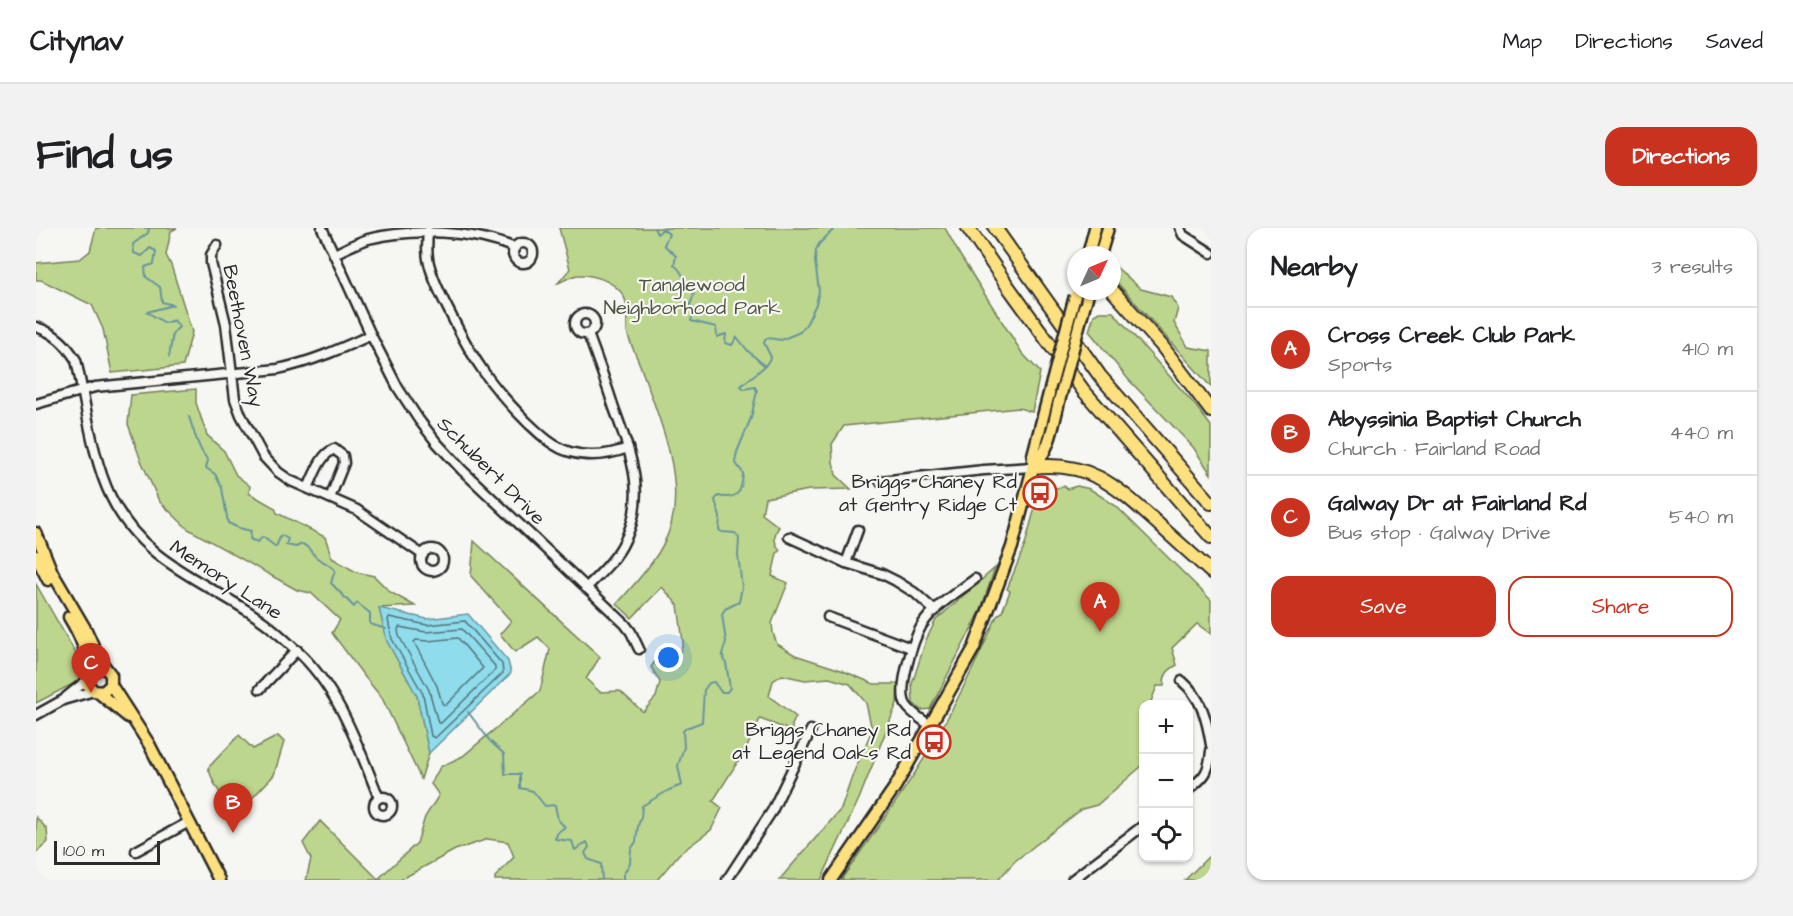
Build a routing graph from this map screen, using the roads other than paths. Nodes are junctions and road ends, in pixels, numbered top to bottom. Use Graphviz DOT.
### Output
graph roads {
  1 [pos="321,228"];
  2 [pos="968,228"];
  3 [pos="995,228"];
  4 [pos="1095,228"];
  5 [pos="1108,228"];
  6 [pos="1180,228"];
  7 [pos="428,231"];
  8 [pos="217,245"];
  9 [pos="1090,246"];
  10 [pos="1103,246"];
  11 [pos="514,248"];
  12 [pos="1211,253"];
  13 [pos="334,254"];
  14 [pos="1074,300"];
  15 [pos="1086,300"];
  16 [pos="1121,300"];
  17 [pos="36,327"];
  18 [pos="588,334"];
  19 [pos="370,335"];
  20 [pos="232,375"];
  21 [pos="83,390"];
  22 [pos="36,404"];
  23 [pos="1211,411"];
  24 [pos="628,448"];
  25 [pos="1033,467"];
  26 [pos="880,481"];
  27 [pos="308,489"];
  28 [pos="330,498"];
  29 [pos="1211,503"];
  30 [pos="858,530"];
  31 [pos="36,533"];
  32 [pos="789,537"];
  33 [pos="1211,537"];
  34 [pos="423,555"];
  35 [pos="36,556"];
  36 [pos="846,563"];
  37 [pos="1211,572"];
  38 [pos="975,579"];
  39 [pos="586,588"];
  40 [pos="935,611"];
  41 [pos="828,617"];
  42 [pos="912,648"];
  43 [pos="639,649"];
  44 [pos="297,650"];
  45 [pos="105,668"];
  46 [pos="88,676"];
  47 [pos="1182,681"];
  48 [pos="111,685"];
  49 [pos="260,689"];
  50 [pos="96,692"];
  51 [pos="63,700"];
  52 [pos="36,715"];
  53 [pos="135,723"];
  54 [pos="931,726"];
  55 [pos="811,730"];
  56 [pos="1211,745"];
  57 [pos="1211,751"];
  58 [pos="1193,786"];
  59 [pos="379,798"];
  60 [pos="189,822"];
  61 [pos="1139,828"];
  62 [pos="136,851"];
  63 [pos="219,880"];
  64 [pos="727,880"];
  65 [pos="831,880"];
  66 [pos="1072,880"];
  1 -- 13 [label="street, Schubert Drive"];
  2 -- 33 [label="highway"];
  3 -- 29 [label="highway"];
  4 -- 9 [label="main road"];
  5 -- 10 [label="main road"];
  6 -- 12 [label="street"];
  7 -- 11 [label="street"];
  7 -- 13 [label="street"];
  7 -- 24 [label="street"];
  8 -- 20 [label="street, Beethoven Way"];
  13 -- 19 [label="street, Schubert Drive"];
  14 -- 25 [label="main road, bridge"];
  15 -- 25 [label="main road, bridge"];
  16 -- 23 [label="highway"];
  17 -- 21 [label="street, Memory Lane"];
  18 -- 24 [label="street"];
  19 -- 20 [label="street"];
  19 -- 39 [label="street, Schubert Drive"];
  20 -- 21 [label="street"];
  20 -- 27 [label="street, Beethoven Way"];
  21 -- 22 [label="street"];
  21 -- 44 [label="street, Memory Lane"];
  24 -- 39 [label="street"];
  25 -- 26 [label="street"];
  25 -- 37 [label="highway"];
  25 -- 54 [label="main road"];
  27 -- 28 [label="street, Beethoven Way"];
  27 -- 28 [label="street"];
  28 -- 34 [label="street, Beethoven Way"];
  30 -- 36 [label="street"];
  31 -- 45 [label="main road"];
  32 -- 36 [label="street"];
  35 -- 46 [label="main road"];
  36 -- 40 [label="street"];
  38 -- 40 [label="street"];
  39 -- 43 [label="street, Schubert Drive"];
  40 -- 42 [label="street"];
  41 -- 42 [label="street"];
  42 -- 54 [label="street"];
  44 -- 49 [label="street"];
  44 -- 59 [label="street, Memory Lane"];
  45 -- 46 [label="main road"];
  45 -- 48 [label="main road"];
  46 -- 50 [label="main road"];
  46 -- 51 [label="street"];
  47 -- 56 [label="street"];
  48 -- 50 [label="main road"];
  48 -- 53 [label="main road"];
  50 -- 51 [label="street"];
  50 -- 53 [label="main road"];
  51 -- 52 [label="street"];
  53 -- 60 [label="main road"];
  54 -- 65 [label="main road"];
  55 -- 64 [label="street"];
  57 -- 58 [label="street"];
  60 -- 62 [label="street"];
  60 -- 63 [label="main road"];
  61 -- 66 [label="street"];
}
